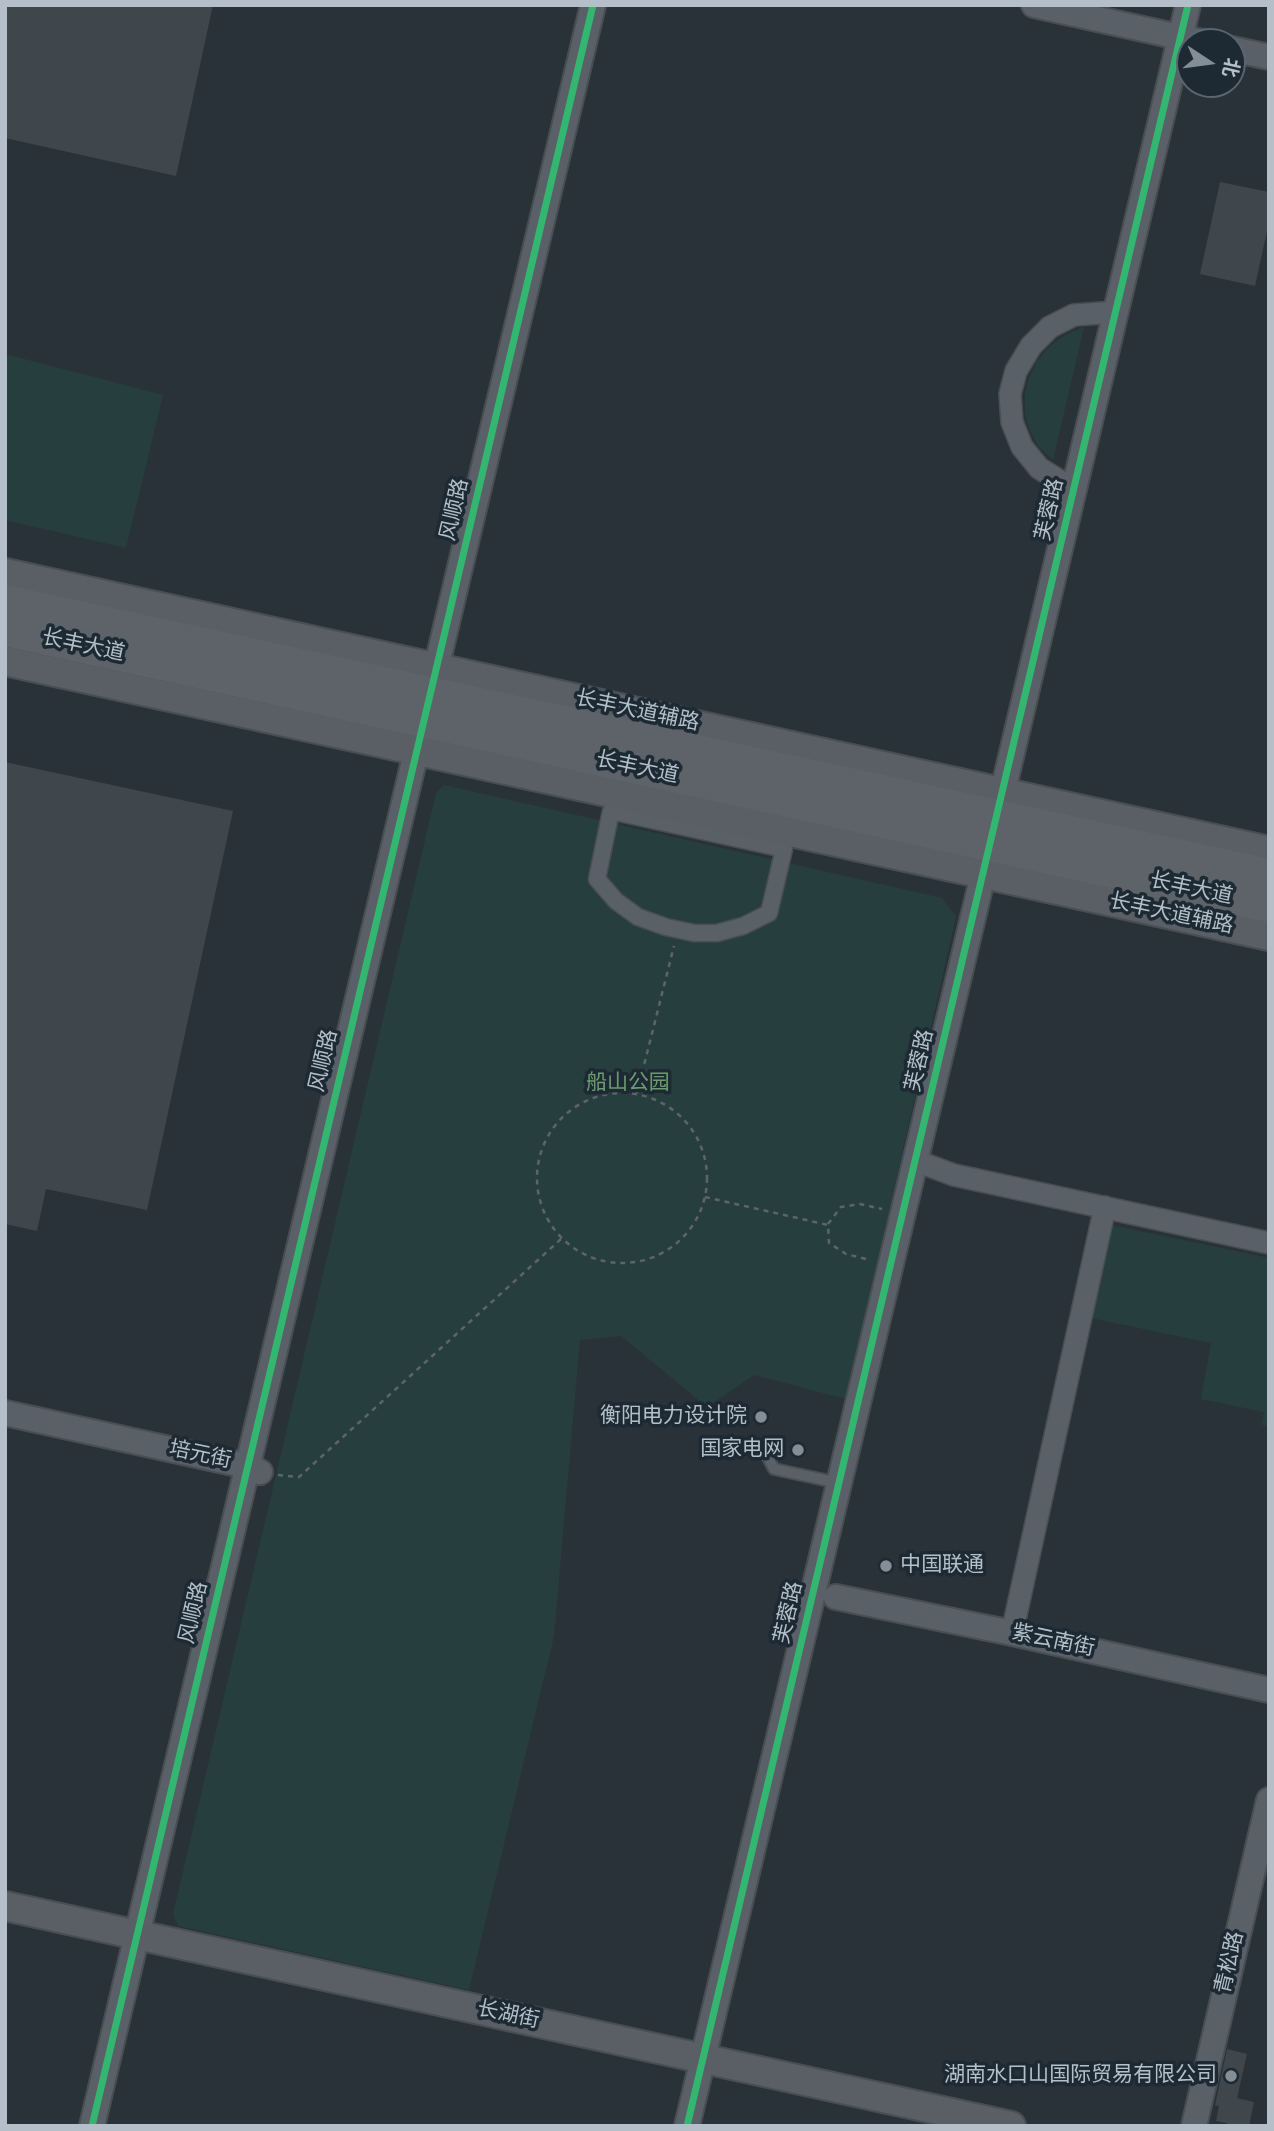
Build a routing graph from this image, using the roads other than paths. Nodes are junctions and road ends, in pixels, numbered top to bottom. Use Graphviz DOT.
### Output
graph roads {
  1 [pos="593,5"];
  2 [pos="605,5"];
  3 [pos="1034,5"];
  4 [pos="1188,5"];
  5 [pos="1202,5"];
  6 [pos="1190,28"];
  7 [pos="1196,28"];
  8 [pos="1176,39"];
  9 [pos="1246,52"];
  10 [pos="1269,57"];
  11 [pos="1176,98"];
  12 [pos="1179,98"];
  13 [pos="1116,312"];
  14 [pos="1074,490"];
  15 [pos="5,573"];
  16 [pos="5,601"];
  17 [pos="5,630"];
  18 [pos="5,661"];
  19 [pos="433,710"];
  20 [pos="1006,806"];
  21 [pos="1269,852"];
  22 [pos="992,861"];
  23 [pos="1269,875"];
  24 [pos="1269,906"];
  25 [pos="678,930"];
  26 [pos="1269,936"];
  27 [pos="926,1170"];
  28 [pos="1105,1207"];
  29 [pos="1269,1242"];
  30 [pos="5,1413"];
  31 [pos="5,1420"];
  32 [pos="761,1444"];
  33 [pos="251,1471"];
  34 [pos="839,1483"];
  35 [pos="836,1597"];
  36 [pos="1012,1633"];
  37 [pos="1269,1690"];
  38 [pos="1269,1800"];
  39 [pos="5,1906"];
  40 [pos="5,1917"];
  41 [pos="143,1941"];
  42 [pos="708,2065"];
  43 [pos="92,2126"];
  44 [pos="108,2126"];
  45 [pos="687,2126"];
  46 [pos="700,2126"];
  47 [pos="959,2126"];
  48 [pos="1011,2126"];
  49 [pos="1194,2126"];
  1 -- 19 [label="street, 风顺路"];
  2 -- 19 [label="street, 风顺路"];
  3 -- 8 [label="street"];
  4 -- 6 [label="street, 芙蓉路"];
  5 -- 7 [label="street, 芙蓉路"];
  9 -- 10 [label="street"];
  11 -- 13 [label="street, 芙蓉路"];
  12 -- 20 [label="street, 芙蓉路"];
  13 -- 14 [label="street, 芙蓉路"];
  13 -- 14 [label="street"];
  14 -- 20 [label="street, 芙蓉路"];
  15 -- 19 [label="main road"];
  16 -- 19 [label="main road, 长丰大道"];
  17 -- 19 [label="main road, 长丰大道"];
  18 -- 19 [label="main road"];
  19 -- 20 [label="main road, 长丰大道"];
  19 -- 22 [label="main road, 长丰大道"];
  19 -- 33 [label="street, 风顺路"];
  20 -- 21 [label="main road"];
  20 -- 22 [label="street, 芙蓉路"];
  20 -- 23 [label="main road, 长丰大道"];
  22 -- 24 [label="main road, 长丰大道"];
  22 -- 26 [label="main road, 长丰大道辅路"];
  22 -- 27 [label="street, 芙蓉路"];
  22 -- 34 [label="street, 芙蓉路"];
  25 -- 25 [label="street"];
  27 -- 28 [label="street"];
  27 -- 42 [label="street, 芙蓉路"];
  28 -- 29 [label="street"];
  28 -- 36 [label="street"];
  30 -- 33 [label="street, 培元街"];
  31 -- 33 [label="street, 培元街"];
  32 -- 34 [label="lane"];
  33 -- 41 [label="street, 风顺路"];
  34 -- 42 [label="street, 芙蓉路"];
  35 -- 36 [label="street, 紫云南街"];
  36 -- 37 [label="street, 紫云南街"];
  38 -- 49 [label="street, 青松路"];
  39 -- 41 [label="main road, 长湖街"];
  40 -- 41 [label="main road, 长湖街"];
  41 -- 42 [label="main road, 长湖街"];
  41 -- 43 [label="street, 风顺路"];
  41 -- 44 [label="street, 风顺路"];
  42 -- 45 [label="street, 芙蓉路"];
  42 -- 46 [label="street, 芙蓉路"];
  42 -- 47 [label="main road, 长湖街"];
  42 -- 48 [label="main road, 长湖街"];
}
